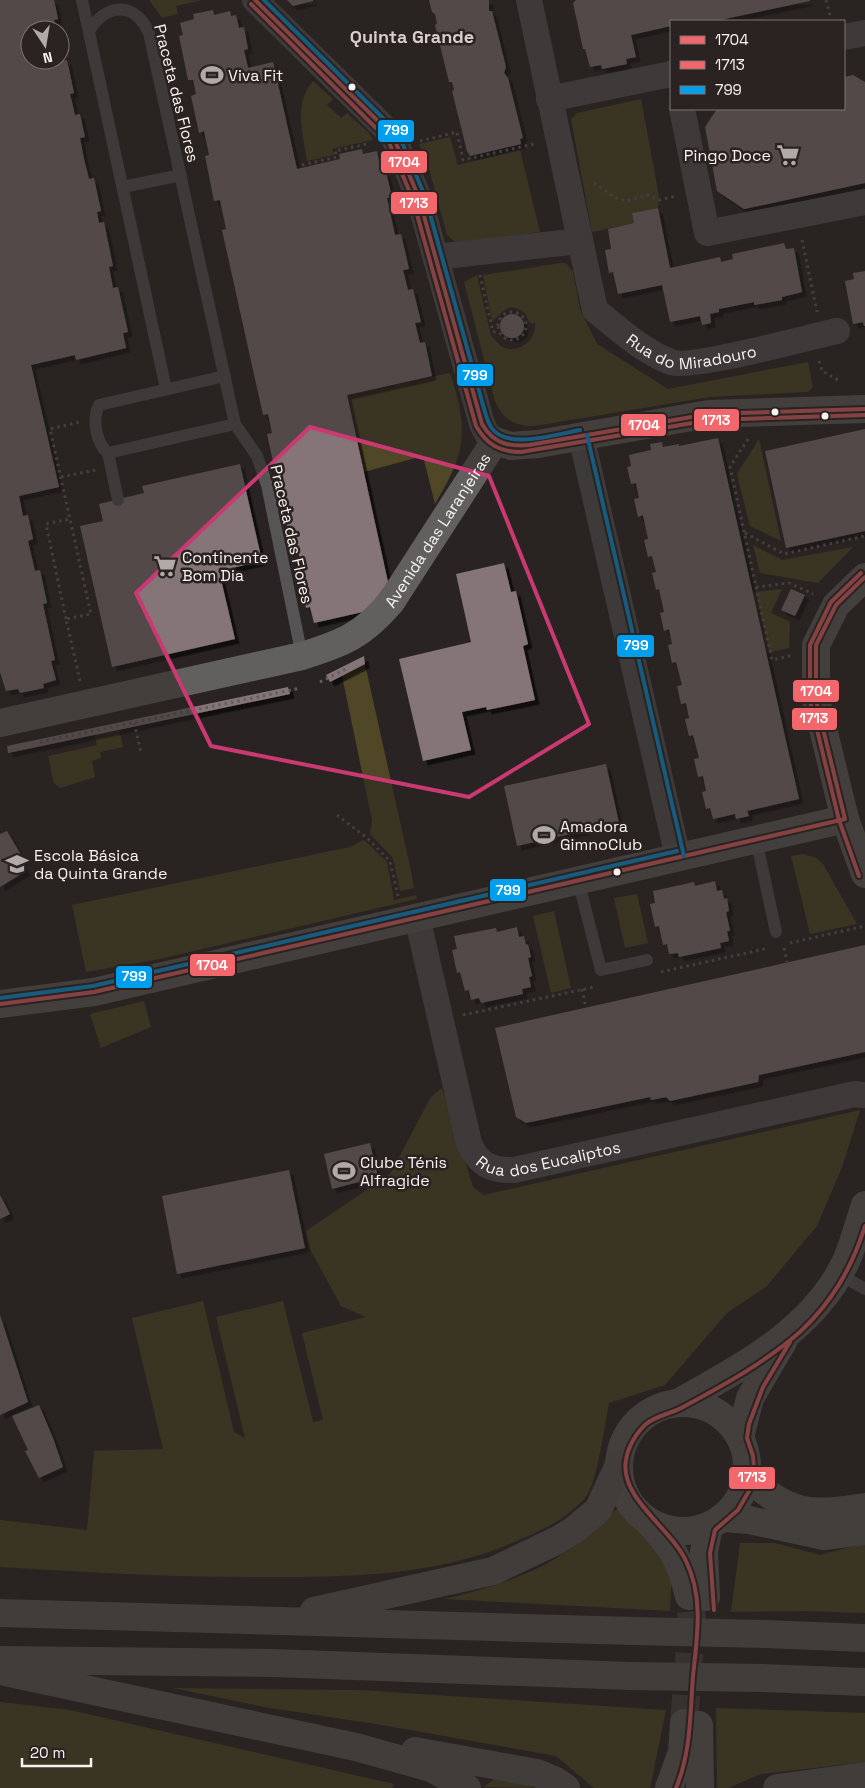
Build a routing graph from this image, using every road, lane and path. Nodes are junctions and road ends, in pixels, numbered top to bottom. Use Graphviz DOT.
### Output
graph roads {
  1 [pos="82,0"];
  2 [pos="255,0"];
  3 [pos="529,0"];
  4 [pos="826,0"];
  5 [pos="114,5"];
  6 [pos="831,20"];
  7 [pos="89,31"];
  8 [pos="865,33"];
  9 [pos="845,37"];
  10 [pos="670,74"];
  11 [pos="549,98"];
  12 [pos="682,110"];
  13 [pos="398,146"];
  14 [pos="519,148"];
  15 [pos="302,165"];
  16 [pos="181,175"];
  17 [pos="592,180"];
  18 [pos="123,187"];
  19 [pos="659,200"];
  20 [pos="865,202"];
  21 [pos="801,234"];
  22 [pos="580,242"];
  23 [pos="475,253"];
  24 [pos="436,257"];
  25 [pos="498,331"];
  26 [pos="829,333"];
  27 [pos="822,371"];
  28 [pos="225,376"];
  29 [pos="838,380"];
  30 [pos="166,390"];
  31 [pos="865,409"];
  32 [pos="95,419"];
  33 [pos="235,424"];
  34 [pos="750,435"];
  35 [pos="580,436"];
  36 [pos="495,441"];
  37 [pos="108,453"];
  38 [pos="110,467"];
  39 [pos="60,478"];
  40 [pos="118,500"];
  41 [pos="70,519"];
  42 [pos="744,533"];
  43 [pos="865,536"];
  44 [pos="865,577"];
  45 [pos="756,587"];
  46 [pos="836,605"];
  47 [pos="66,619"];
  48 [pos="302,656"];
  49 [pos="772,660"];
  50 [pos="350,668"];
  51 [pos="320,682"];
  52 [pos="301,688"];
  53 [pos="85,704"];
  54 [pos="0,723"];
  55 [pos="134,723"];
  56 [pos="32,744"];
  57 [pos="141,752"];
  58 [pos="337,815"];
  59 [pos="845,819"];
  60 [pos="756,840"];
  61 [pos="678,857"];
  62 [pos="865,874"];
  63 [pos="578,880"];
  64 [pos="397,896"];
  65 [pos="417,917"];
  66 [pos="776,932"];
  67 [pos="783,944"];
  68 [pos="647,960"];
  69 [pos="787,962"];
  70 [pos="582,989"];
  71 [pos="0,1004"];
  72 [pos="586,1008"];
  73 [pos="865,1095"];
  74 [pos="865,1205"];
  75 [pos="839,1274"];
  76 [pos="865,1289"];
  77 [pos="786,1337"];
  78 [pos="678,1403"];
  79 [pos="740,1438"];
  80 [pos="619,1465"];
  81 [pos="747,1475"];
  82 [pos="865,1507"];
  83 [pos="647,1520"];
  84 [pos="716,1522"];
  85 [pos="865,1530"];
  86 [pos="0,1613"];
  87 [pos="273,1620"];
  88 [pos="865,1638"];
  89 [pos="0,1660"];
  90 [pos="0,1671"];
  91 [pos="865,1682"];
  92 [pos="356,1747"];
  93 [pos="865,1776"];
  94 [pos="467,1788"];
  95 [pos="566,1788"];
  96 [pos="669,1788"];
  97 [pos="700,1788"];
  98 [pos="777,1788"];
  1 -- 7 [label="lane"];
  2 -- 13 [label="street, Avenida das Laranjeiras"];
  3 -- 11 [label="street, Rua do Miradouro"];
  4 -- 6 [label="path"];
  5 -- 7 [label="lane, Praceta das Flores"];
  5 -- 16 [label="lane, Praceta das Flores"];
  7 -- 18 [label="lane"];
  8 -- 9 [label="street"];
  10 -- 11 [label="street"];
  11 -- 22 [label="street, Rua do Miradouro"];
  12 -- 20 [label="street"];
  13 -- 14 [label="path"];
  13 -- 15 [label="path"];
  13 -- 24 [label="street, Avenida das Laranjeiras"];
  16 -- 18 [label="lane, Praceta das Flores"];
  16 -- 28 [label="lane, Praceta das Flores"];
  17 -- 19 [label="path"];
  18 -- 30 [label="lane"];
  21 -- 26 [label="path"];
  22 -- 23 [label="street"];
  22 -- 26 [label="street, Rua do Miradouro"];
  23 -- 24 [label="street"];
  23 -- 25 [label="path"];
  24 -- 36 [label="street, Avenida das Laranjeiras"];
  25 -- 25 [label="path"];
  27 -- 29 [label="path"];
  28 -- 30 [label="lane"];
  28 -- 33 [label="lane, Praceta das Flores"];
  30 -- 32 [label="lane"];
  31 -- 35 [label="street"];
  32 -- 37 [label="lane"];
  32 -- 39 [label="path"];
  33 -- 37 [label="lane"];
  33 -- 48 [label="lane, Praceta das Flores"];
  34 -- 42 [label="path"];
  35 -- 36 [label="street"];
  35 -- 61 [label="street"];
  36 -- 48 [label="street, Avenida das Laranjeiras"];
  37 -- 38 [label="lane"];
  38 -- 39 [label="path"];
  38 -- 40 [label="lane"];
  39 -- 41 [label="path"];
  41 -- 47 [label="path"];
  41 -- 47 [label="path"];
  42 -- 43 [label="path"];
  42 -- 45 [label="path"];
  44 -- 46 [label="street"];
  45 -- 46 [label="path"];
  45 -- 49 [label="path"];
  46 -- 59 [label="street"];
  47 -- 53 [label="path"];
  48 -- 53 [label="street, Avenida das Laranjeiras"];
  50 -- 51 [label="path"];
  52 -- 55 [label="path"];
  53 -- 54 [label="street, Avenida das Laranjeiras"];
  55 -- 56 [label="path"];
  55 -- 57 [label="path"];
  58 -- 64 [label="path"];
  59 -- 60 [label="street"];
  59 -- 62 [label="street"];
  60 -- 61 [label="street"];
  60 -- 66 [label="lane"];
  61 -- 63 [label="street"];
  63 -- 65 [label="street"];
  63 -- 68 [label="lane"];
  65 -- 71 [label="street"];
  65 -- 73 [label="street, Rua dos Eucaliptos"];
  67 -- 69 [label="path"];
  70 -- 72 [label="path"];
  74 -- 75 [label="street"];
  75 -- 76 [label="lane"];
  75 -- 77 [label="street"];
  77 -- 78 [label="street"];
  77 -- 79 [label="street"];
  78 -- 79 [label="street"];
  78 -- 80 [label="street"];
  79 -- 81 [label="street"];
  80 -- 83 [label="street"];
  80 -- 87 [label="highway"];
  81 -- 82 [label="street"];
  81 -- 84 [label="street"];
  83 -- 84 [label="street"];
  83 -- 84 [label="street"];
  84 -- 85 [label="street"];
  86 -- 87 [label="highway"];
  87 -- 88 [label="highway, bridge"];
  89 -- 91 [label="highway, bridge"];
  90 -- 92 [label="highway"];
  92 -- 94 [label="highway"];
  92 -- 95 [label="highway"];
  93 -- 98 [label="highway"];
  96 -- 97 [label="street"];
}
